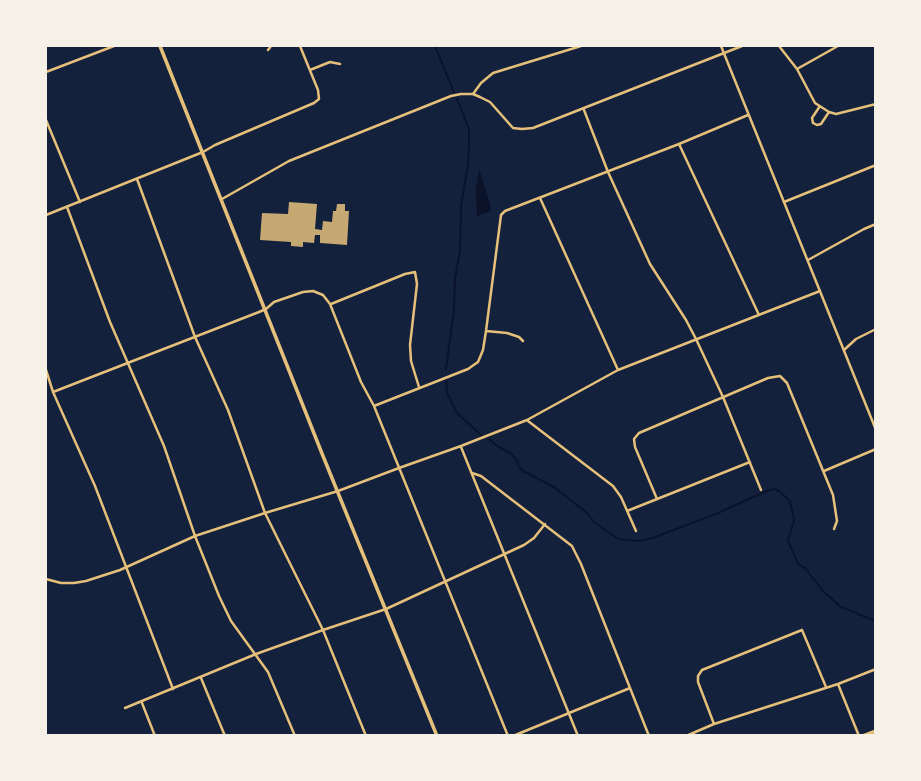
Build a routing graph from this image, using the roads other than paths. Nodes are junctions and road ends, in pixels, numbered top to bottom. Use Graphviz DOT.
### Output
graph roads {
  1 [pos="93,46"];
  2 [pos="114,46"];
  3 [pos="160,46"];
  4 [pos="271,46"];
  5 [pos="300,46"];
  6 [pos="581,46"];
  7 [pos="721,46"];
  8 [pos="742,46"];
  9 [pos="779,46"];
  10 [pos="838,46"];
  11 [pos="268,50"];
  12 [pos="96,52"];
  13 [pos="723,52"];
  14 [pos="340,64"];
  15 [pos="797,69"];
  16 [pos="310,70"];
  17 [pos="46,72"];
  18 [pos="473,94"];
  19 [pos="876,104"];
  20 [pos="820,106"];
  21 [pos="583,109"];
  22 [pos="828,112"];
  23 [pos="748,115"];
  24 [pos="46,121"];
  25 [pos="513,128"];
  26 [pos="510,133"];
  27 [pos="680,144"];
  28 [pos="203,152"];
  29 [pos="876,165"];
  30 [pos="608,172"];
  31 [pos="137,179"];
  32 [pos="540,197"];
  33 [pos="222,199"];
  34 [pos="80,201"];
  35 [pos="784,202"];
  36 [pos="67,207"];
  37 [pos="46,215"];
  38 [pos="876,224"];
  39 [pos="808,260"];
  40 [pos="820,291"];
  41 [pos="330,304"];
  42 [pos="266,309"];
  43 [pos="758,315"];
  44 [pos="876,328"];
  45 [pos="486,331"];
  46 [pos="195,337"];
  47 [pos="696,339"];
  48 [pos="523,341"];
  49 [pos="844,350"];
  50 [pos="127,363"];
  51 [pos="46,370"];
  52 [pos="618,370"];
  53 [pos="419,387"];
  54 [pos="52,391"];
  55 [pos="723,397"];
  56 [pos="374,406"];
  57 [pos="527,420"];
  58 [pos="876,430"];
  59 [pos="461,446"];
  60 [pos="876,449"];
  61 [pos="750,463"];
  62 [pos="399,468"];
  63 [pos="824,471"];
  64 [pos="472,473"];
  65 [pos="338,491"];
  66 [pos="761,491"];
  67 [pos="657,499"];
  68 [pos="627,511"];
  69 [pos="265,513"];
  70 [pos="545,524"];
  71 [pos="834,529"];
  72 [pos="636,531"];
  73 [pos="195,536"];
  74 [pos="504,554"];
  75 [pos="125,567"];
  76 [pos="46,579"];
  77 [pos="446,582"];
  78 [pos="386,610"];
  79 [pos="323,630"];
  80 [pos="256,654"];
  81 [pos="876,669"];
  82 [pos="201,678"];
  83 [pos="838,684"];
  84 [pos="827,687"];
  85 [pos="630,688"];
  86 [pos="173,689"];
  87 [pos="141,701"];
  88 [pos="125,708"];
  89 [pos="569,713"];
  90 [pos="714,724"];
  91 [pos="876,731"];
  92 [pos="155,736"];
  93 [pos="225,736"];
  94 [pos="295,736"];
  95 [pos="366,736"];
  96 [pos="437,736"];
  97 [pos="510,736"];
  98 [pos="579,736"];
  99 [pos="649,736"];
  100 [pos="686,736"];
  101 [pos="861,736"];
  1 -- 12 [label="street"];
  2 -- 12 [label="street"];
  3 -- 28 [label="main road"];
  4 -- 11 [label="street"];
  5 -- 16 [label="street"];
  6 -- 18 [label="street"];
  7 -- 13 [label="street"];
  8 -- 13 [label="street"];
  9 -- 15 [label="street"];
  10 -- 15 [label="street"];
  12 -- 17 [label="street"];
  13 -- 21 [label="street"];
  13 -- 23 [label="street"];
  14 -- 16 [label="street"];
  15 -- 20 [label="street"];
  16 -- 28 [label="street"];
  18 -- 25 [label="street"];
  18 -- 33 [label="street"];
  19 -- 22 [label="street"];
  20 -- 22 [label="street"];
  20 -- 22 [label="street"];
  21 -- 25 [label="street"];
  21 -- 30 [label="street"];
  23 -- 27 [label="street"];
  23 -- 35 [label="street"];
  24 -- 34 [label="street"];
  25 -- 26 [label="street"];
  27 -- 30 [label="street"];
  27 -- 43 [label="street"];
  28 -- 31 [label="street"];
  28 -- 33 [label="main road"];
  29 -- 35 [label="street"];
  30 -- 32 [label="street"];
  30 -- 47 [label="street"];
  31 -- 34 [label="street"];
  31 -- 46 [label="street"];
  32 -- 45 [label="street"];
  32 -- 52 [label="street"];
  33 -- 42 [label="main road"];
  34 -- 36 [label="street"];
  35 -- 39 [label="street"];
  36 -- 37 [label="street"];
  36 -- 50 [label="street"];
  38 -- 39 [label="street"];
  39 -- 40 [label="street"];
  40 -- 43 [label="street"];
  40 -- 49 [label="street"];
  41 -- 42 [label="street"];
  41 -- 53 [label="street"];
  41 -- 56 [label="street"];
  42 -- 46 [label="street"];
  42 -- 65 [label="main road"];
  43 -- 47 [label="street"];
  44 -- 49 [label="street"];
  45 -- 48 [label="street"];
  45 -- 53 [label="street"];
  46 -- 50 [label="street"];
  46 -- 69 [label="street"];
  47 -- 52 [label="street"];
  47 -- 55 [label="street"];
  49 -- 58 [label="street"];
  50 -- 54 [label="street"];
  50 -- 73 [label="street"];
  51 -- 54 [label="street"];
  52 -- 57 [label="street"];
  53 -- 56 [label="street"];
  54 -- 75 [label="street"];
  55 -- 61 [label="street"];
  55 -- 63 [label="street"];
  55 -- 67 [label="street"];
  56 -- 62 [label="street"];
  57 -- 59 [label="street"];
  57 -- 68 [label="street"];
  59 -- 62 [label="street"];
  59 -- 64 [label="street"];
  60 -- 63 [label="street"];
  61 -- 66 [label="street"];
  61 -- 67 [label="street"];
  62 -- 65 [label="street"];
  62 -- 77 [label="street"];
  63 -- 71 [label="street"];
  64 -- 70 [label="street"];
  64 -- 74 [label="street"];
  65 -- 69 [label="street"];
  65 -- 78 [label="main road"];
  67 -- 68 [label="street"];
  68 -- 72 [label="street"];
  69 -- 73 [label="street"];
  69 -- 79 [label="street"];
  70 -- 74 [label="street"];
  70 -- 85 [label="street"];
  73 -- 75 [label="street"];
  73 -- 80 [label="street"];
  74 -- 77 [label="street"];
  74 -- 89 [label="street"];
  75 -- 76 [label="street"];
  75 -- 86 [label="street"];
  77 -- 78 [label="street"];
  77 -- 97 [label="street"];
  78 -- 79 [label="street"];
  78 -- 96 [label="main road"];
  79 -- 80 [label="street"];
  79 -- 95 [label="street"];
  80 -- 82 [label="street"];
  80 -- 94 [label="street"];
  81 -- 83 [label="street"];
  82 -- 86 [label="street"];
  82 -- 93 [label="street"];
  83 -- 84 [label="street"];
  83 -- 101 [label="street"];
  84 -- 90 [label="street"];
  84 -- 90 [label="street"];
  85 -- 89 [label="street"];
  85 -- 99 [label="street"];
  86 -- 87 [label="street"];
  87 -- 88 [label="street"];
  87 -- 92 [label="street"];
  89 -- 97 [label="street"];
  89 -- 98 [label="street"];
  90 -- 100 [label="street"];
  91 -- 101 [label="main road"];
}
